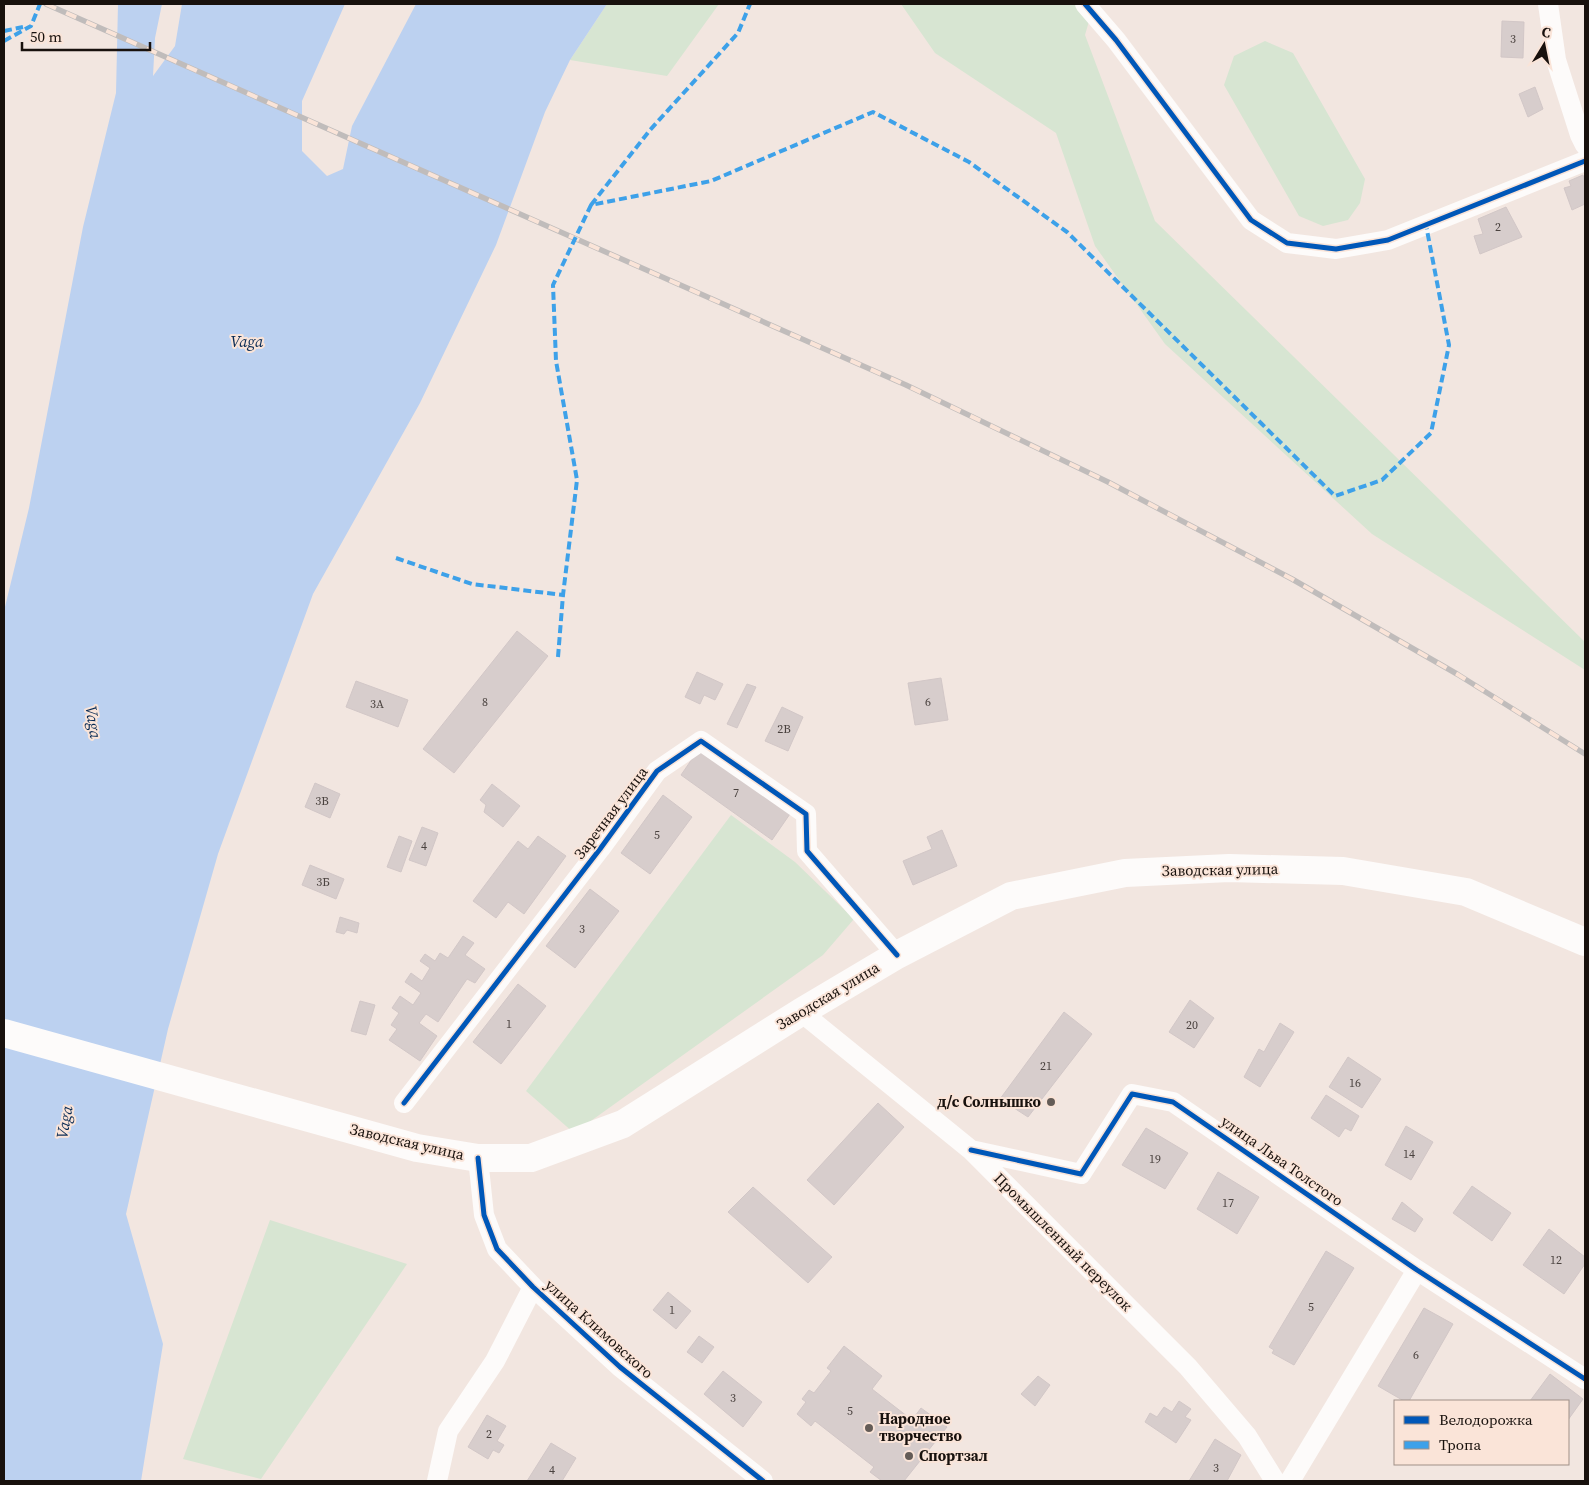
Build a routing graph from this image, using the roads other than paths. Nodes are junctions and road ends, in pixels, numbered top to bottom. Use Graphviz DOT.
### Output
graph roads {
  1 [pos="1084,4"];
  2 [pos="1548,4"];
  3 [pos="1585,145"];
  4 [pos="1585,161"];
  5 [pos="1585,942"];
  6 [pos="897,955"];
  7 [pos="801,1012"];
  8 [pos="4,1033"];
  9 [pos="404,1103"];
  10 [pos="971,1150"];
  11 [pos="478,1158"];
  12 [pos="1417,1270"];
  13 [pos="533,1287"];
  14 [pos="1585,1378"];
  15 [pos="437,1481"];
  16 [pos="763,1481"];
  17 [pos="1275,1481"];
  18 [pos="1290,1481"];
  1 -- 4 [label="street"];
  2 -- 3 [label="street"];
  5 -- 6 [label="main road, Заводская улица"];
  6 -- 7 [label="main road, Заводская улица"];
  6 -- 9 [label="street, Заречная улица"];
  7 -- 10 [label="street, Промышленный переулок"];
  7 -- 11 [label="main road, Заводская улица"];
  8 -- 11 [label="main road, Заводская улица"];
  10 -- 12 [label="street, улица Льва Толстого"];
  10 -- 17 [label="street, Промышленный переулок"];
  11 -- 13 [label="street, улица Климовского"];
  12 -- 14 [label="street, улица Льва Толстого"];
  12 -- 18 [label="street"];
  13 -- 15 [label="street"];
  13 -- 16 [label="street, улица Климовского"];
}
